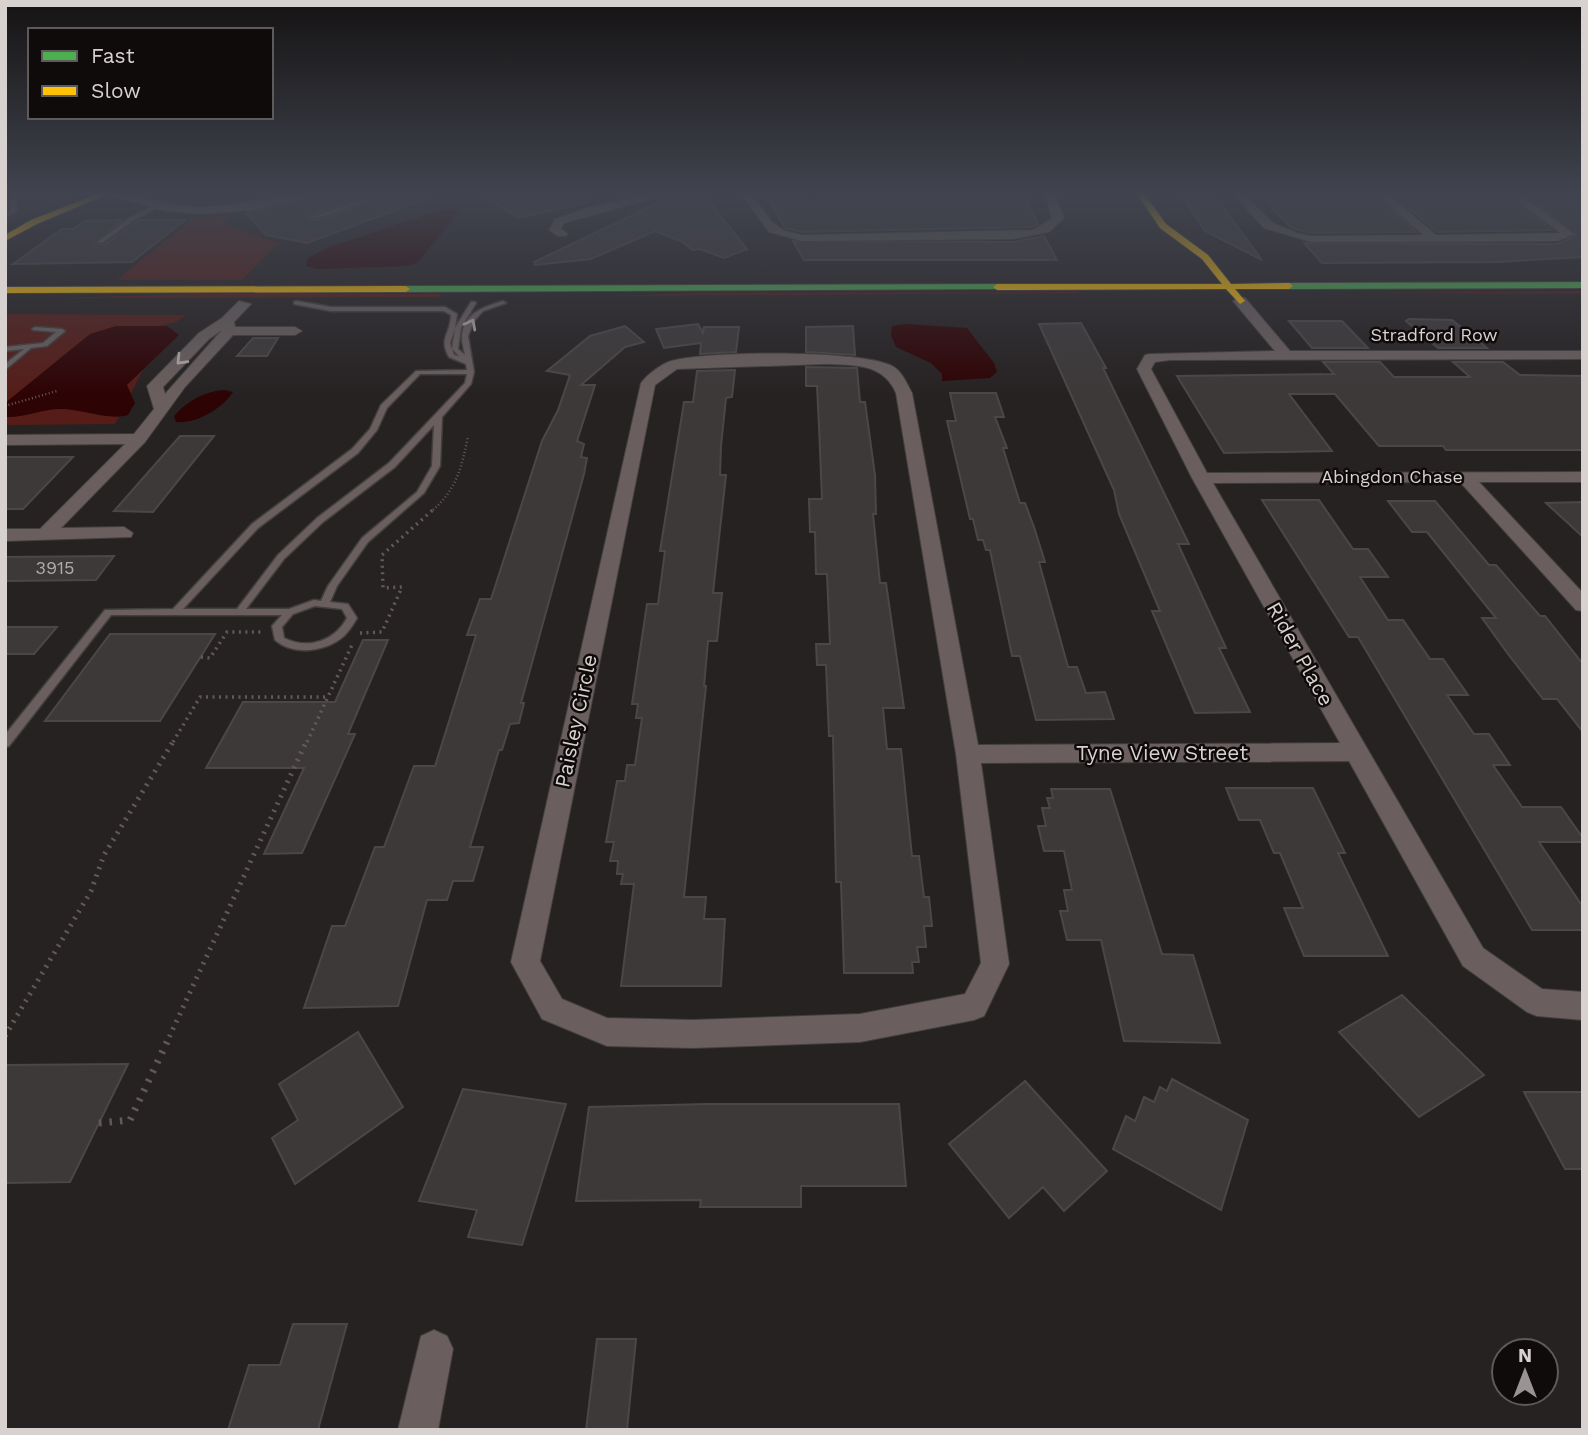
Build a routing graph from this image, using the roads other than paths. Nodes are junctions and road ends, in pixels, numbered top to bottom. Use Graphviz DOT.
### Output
graph roads {
  1 [pos="1208,261"];
  2 [pos="1583,285"];
  3 [pos="1228,286"];
  4 [pos="667,288"];
  5 [pos="5,290"];
  6 [pos="1583,300"];
  7 [pos="1240,301"];
  8 [pos="296,303"];
  9 [pos="473,303"];
  10 [pos="503,303"];
  11 [pos="5,304"];
  12 [pos="244,304"];
  13 [pos="228,326"];
  14 [pos="35,329"];
  15 [pos="295,331"];
  16 [pos="5,349"];
  17 [pos="28,349"];
  18 [pos="1285,354"];
  19 [pos="1583,355"];
  20 [pos="468,362"];
  21 [pos="5,368"];
  22 [pos="471,372"];
  23 [pos="161,408"];
  24 [pos="438,417"];
  25 [pos="138,439"];
  26 [pos="5,440"];
  27 [pos="1464,477"];
  28 [pos="1583,477"];
  29 [pos="1201,478"];
  30 [pos="45,534"];
  31 [pos="124,534"];
  32 [pos="5,535"];
  33 [pos="326,601"];
  34 [pos="1583,605"];
  35 [pos="176,611"];
  36 [pos="240,611"];
  37 [pos="290,612"];
  38 [pos="5,743"];
  39 [pos="1355,752"];
  40 [pos="968,754"];
  41 [pos="1583,1006"];
  42 [pos="434,1349"];
  43 [pos="418,1430"];
  1 -- 3 [label="main road"];
  2 -- 3 [label="main road"];
  3 -- 4 [label="main road"];
  3 -- 7 [label="main road"];
  4 -- 5 [label="main road"];
  4 -- 9 [label="main road"];
  6 -- 7 [label="main road"];
  7 -- 10 [label="main road"];
  7 -- 18 [label="street"];
  8 -- 9 [label="main road"];
  8 -- 12 [label="main road"];
  8 -- 20 [label="lane"];
  9 -- 10 [label="main road"];
  9 -- 20 [label="lane"];
  20 -- 10 [label="lane, one-way"];
  11 -- 12 [label="main road"];
  12 -- 13 [label="street"];
  13 -- 15 [label="street"];
  13 -- 23 [label="street"];
  14 -- 17 [label="lane"];
  16 -- 17 [label="lane"];
  17 -- 21 [label="lane"];
  18 -- 19 [label="street, Stradford Row"];
  18 -- 29 [label="street, Rider Place"];
  20 -- 22 [label="lane"];
  22 -- 24 [label="lane"];
  22 -- 35 [label="lane"];
  23 -- 25 [label="street"];
  24 -- 33 [label="lane"];
  24 -- 36 [label="lane"];
  25 -- 26 [label="street"];
  25 -- 30 [label="street"];
  27 -- 28 [label="street, Abingdon Chase"];
  27 -- 29 [label="street, Abingdon Chase"];
  27 -- 34 [label="street"];
  29 -- 39 [label="street, Rider Place"];
  30 -- 31 [label="street"];
  30 -- 32 [label="street"];
  33 -- 37 [label="lane"];
  33 -- 37 [label="lane"];
  35 -- 36 [label="lane"];
  35 -- 38 [label="lane"];
  36 -- 37 [label="lane"];
  39 -- 40 [label="street, Tyne View Street"];
  39 -- 41 [label="street, Rider Place"];
  40 -- 40 [label="street, Paisley Circle"];
  42 -- 43 [label="street"];
}
